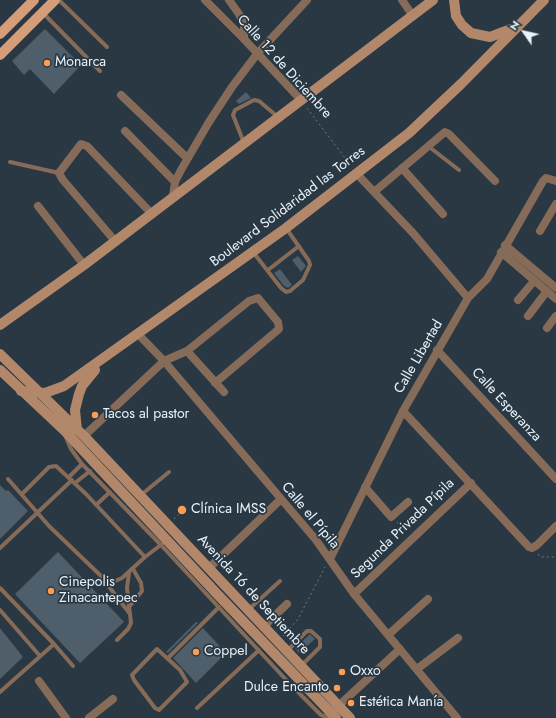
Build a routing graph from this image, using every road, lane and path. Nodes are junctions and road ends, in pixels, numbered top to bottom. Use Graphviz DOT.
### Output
graph roads {
  1 [pos="34,0"];
  2 [pos="55,0"];
  3 [pos="59,0"];
  4 [pos="205,0"];
  5 [pos="229,0"];
  6 [pos="307,0"];
  7 [pos="402,0"];
  8 [pos="454,0"];
  9 [pos="544,0"];
  10 [pos="430,3"];
  11 [pos="42,12"];
  12 [pos="414,15"];
  13 [pos="522,22"];
  14 [pos="0,34"];
  15 [pos="244,39"];
  16 [pos="107,47"];
  17 [pos="257,54"];
  18 [pos="0,55"];
  19 [pos="100,71"];
  20 [pos="121,95"];
  21 [pos="301,100"];
  22 [pos="278,117"];
  23 [pos="125,131"];
  24 [pos="244,143"];
  25 [pos="428,146"];
  26 [pos="188,158"];
  27 [pos="10,162"];
  28 [pos="402,168"];
  29 [pos="459,170"];
  30 [pos="59,173"];
  31 [pos="357,174"];
  32 [pos="495,181"];
  33 [pos="556,181"];
  34 [pos="175,182"];
  35 [pos="374,192"];
  36 [pos="173,196"];
  37 [pos="556,204"];
  38 [pos="38,206"];
  39 [pos="152,213"];
  40 [pos="443,214"];
  41 [pos="286,228"];
  42 [pos="540,230"];
  43 [pos="115,241"];
  44 [pos="299,246"];
  45 [pos="503,249"];
  46 [pos="252,252"];
  47 [pos="519,263"];
  48 [pos="84,265"];
  49 [pos="268,270"];
  50 [pos="534,281"];
  51 [pos="556,288"];
  52 [pos="547,291"];
  53 [pos="468,298"];
  54 [pos="556,299"];
  55 [pos="518,300"];
  56 [pos="528,316"];
  57 [pos="556,316"];
  58 [pos="0,325"];
  59 [pos="547,328"];
  60 [pos="138,334"];
  61 [pos="437,350"];
  62 [pos="188,351"];
  63 [pos="113,353"];
  64 [pos="0,354"];
  65 [pos="164,361"];
  66 [pos="0,370"];
  67 [pos="215,382"];
  68 [pos="21,391"];
  69 [pos="224,392"];
  70 [pos="39,393"];
  71 [pos="403,411"];
  72 [pos="65,431"];
  73 [pos="81,433"];
  74 [pos="82,464"];
  75 [pos="90,471"];
  76 [pos="169,472"];
  77 [pos="8,479"];
  78 [pos="556,479"];
  79 [pos="72,480"];
  80 [pos="471,483"];
  81 [pos="365,487"];
  82 [pos="110,492"];
  83 [pos="22,494"];
  84 [pos="140,495"];
  85 [pos="280,500"];
  86 [pos="408,502"];
  87 [pos="96,505"];
  88 [pos="39,513"];
  89 [pos="391,516"];
  90 [pos="556,526"];
  91 [pos="413,538"];
  92 [pos="168,539"];
  93 [pos="0,548"];
  94 [pos="532,548"];
  95 [pos="145,557"];
  96 [pos="556,557"];
  97 [pos="330,559"];
  98 [pos="209,568"];
  99 [pos="133,569"];
  100 [pos="129,573"];
  101 [pos="196,576"];
  102 [pos="104,580"];
  103 [pos="280,581"];
  104 [pos="0,588"];
  105 [pos="4,592"];
  106 [pos="354,594"];
  107 [pos="0,595"];
  108 [pos="428,599"];
  109 [pos="287,604"];
  110 [pos="219,606"];
  111 [pos="129,607"];
  112 [pos="0,610"];
  113 [pos="248,611"];
  114 [pos="130,614"];
  115 [pos="263,628"];
  116 [pos="388,635"];
  117 [pos="458,638"];
  118 [pos="117,640"];
  119 [pos="278,642"];
  120 [pos="54,644"];
  121 [pos="400,649"];
  122 [pos="260,650"];
  123 [pos="286,651"];
  124 [pos="40,656"];
  125 [pos="168,658"];
  126 [pos="73,666"];
  127 [pos="301,666"];
  128 [pos="418,669"];
  129 [pos="38,681"];
  130 [pos="0,692"];
  131 [pos="113,699"];
  132 [pos="339,706"];
  133 [pos="197,708"];
  134 [pos="333,716"];
  135 [pos="66,718"];
  136 [pos="89,718"];
  137 [pos="350,718"];
  138 [pos="457,718"];
  1 -- 14 [label="main road"];
  2 -- 11 [label="main road"];
  3 -- 16 [label="lane"];
  4 -- 15 [label="street, Calle 12 de Diciembre"];
  5 -- 15 [label="street"];
  6 -- 17 [label="street"];
  7 -- 12 [label="street"];
  8 -- 13 [label="main road"];
  9 -- 13 [label="main road, Boulevard Solidaridad las Torres"];
  10 -- 12 [label="main road"];
  11 -- 18 [label="main road"];
  11 -- 19 [label="lane"];
  12 -- 21 [label="main road"];
  13 -- 31 [label="main road, Boulevard Solidaridad las Torres"];
  15 -- 17 [label="street, Calle 12 de Diciembre"];
  17 -- 21 [label="street, Calle 12 de Diciembre"];
  17 -- 26 [label="street"];
  20 -- 26 [label="street"];
  21 -- 22 [label="main road"];
  21 -- 31 [label="path, Calle 12 de Diciembre"];
  22 -- 24 [label="main road"];
  22 -- 24 [label="lane"];
  23 -- 34 [label="street"];
  24 -- 36 [label="main road"];
  25 -- 28 [label="street"];
  25 -- 29 [label="lane"];
  25 -- 32 [label="street"];
  26 -- 34 [label="street"];
  27 -- 30 [label="lane"];
  28 -- 35 [label="street"];
  28 -- 40 [label="street"];
  30 -- 39 [label="street"];
  30 -- 43 [label="street"];
  31 -- 35 [label="street"];
  31 -- 41 [label="main road, Boulevard Solidaridad las Torres"];
  33 -- 45 [label="street, Calle Libertad"];
  34 -- 36 [label="street"];
  35 -- 53 [label="street"];
  36 -- 39 [label="main road"];
  37 -- 42 [label="street"];
  38 -- 48 [label="street"];
  39 -- 43 [label="main road"];
  41 -- 44 [label="lane"];
  41 -- 46 [label="main road, Boulevard Solidaridad las Torres"];
  43 -- 48 [label="main road"];
  44 -- 49 [label="lane"];
  44 -- 49 [label="lane"];
  45 -- 47 [label="street"];
  45 -- 53 [label="street, Calle Libertad"];
  46 -- 49 [label="lane"];
  46 -- 60 [label="main road, Boulevard Solidaridad las Torres"];
  47 -- 50 [label="street"];
  47 -- 51 [label="street"];
  48 -- 58 [label="main road"];
  50 -- 52 [label="street"];
  50 -- 55 [label="street"];
  52 -- 54 [label="street"];
  52 -- 56 [label="street"];
  53 -- 61 [label="street, Calle Libertad"];
  57 -- 59 [label="street"];
  60 -- 63 [label="main road, Boulevard Solidaridad las Torres"];
  60 -- 65 [label="street, Calle el Pípila"];
  61 -- 71 [label="street, Calle Libertad"];
  61 -- 78 [label="street, Calle Esperanza"];
  62 -- 65 [label="street"];
  62 -- 67 [label="street"];
  62 -- 67 [label="street"];
  63 -- 70 [label="main road, Boulevard Solidaridad las Torres"];
  63 -- 73 [label="main road"];
  64 -- 70 [label="main road, Avenida 16 de Septiembre"];
  65 -- 73 [label="street"];
  65 -- 85 [label="street, Calle el Pípila"];
  66 -- 68 [label="main road, Avenida 16 de Septiembre"];
  67 -- 69 [label="street"];
  68 -- 70 [label="main road, Boulevard Solidaridad las Torres"];
  68 -- 72 [label="main road, Avenida 16 de Septiembre"];
  70 -- 73 [label="main road, Avenida 16 de Septiembre"];
  71 -- 80 [label="street"];
  71 -- 81 [label="street, Calle Libertad"];
  72 -- 74 [label="lane"];
  72 -- 92 [label="main road, Avenida 16 de Septiembre"];
  73 -- 84 [label="main road, Avenida 16 de Septiembre"];
  74 -- 75 [label="lane"];
  74 -- 79 [label="lane"];
  75 -- 79 [label="lane"];
  75 -- 82 [label="lane"];
  76 -- 84 [label="lane"];
  77 -- 83 [label="lane"];
  79 -- 83 [label="lane"];
  79 -- 87 [label="lane"];
  79 -- 88 [label="lane"];
  80 -- 91 [label="street, Segunda Privada Pípila"];
  80 -- 94 [label="street"];
  81 -- 89 [label="street"];
  81 -- 97 [label="street, Calle Libertad"];
  82 -- 87 [label="lane"];
  82 -- 92 [label="lane"];
  83 -- 88 [label="lane"];
  84 -- 92 [label="main road, Avenida 16 de Septiembre"];
  85 -- 97 [label="street, Calle el Pípila"];
  85 -- 98 [label="street"];
  86 -- 89 [label="street"];
  87 -- 95 [label="lane"];
  88 -- 93 [label="lane"];
  88 -- 102 [label="lane"];
  89 -- 91 [label="path"];
  90 -- 94 [label="street"];
  91 -- 106 [label="street, Segunda Privada Pípila"];
  92 -- 95 [label="lane"];
  92 -- 98 [label="main road, Avenida 16 de Septiembre"];
  92 -- 101 [label="main road, Avenida 16 de Septiembre"];
  94 -- 96 [label="path"];
  95 -- 99 [label="lane"];
  97 -- 106 [label="street, Calle el Pípila"];
  97 -- 119 [label="path"];
  98 -- 113 [label="main road, Avenida 16 de Septiembre"];
  99 -- 100 [label="lane"];
  99 -- 111 [label="lane"];
  100 -- 102 [label="lane"];
  100 -- 111 [label="lane"];
  101 -- 110 [label="lane"];
  101 -- 134 [label="main road, Avenida 16 de Septiembre"];
  102 -- 114 [label="lane"];
  103 -- 113 [label="lane"];
  104 -- 105 [label="lane"];
  105 -- 107 [label="lane"];
  105 -- 120 [label="lane"];
  106 -- 116 [label="street, Calle el Pípila"];
  108 -- 116 [label="street"];
  109 -- 115 [label="street"];
  110 -- 122 [label="lane"];
  110 -- 125 [label="lane"];
  111 -- 114 [label="lane"];
  112 -- 124 [label="lane"];
  113 -- 115 [label="main road, Avenida 16 de Septiembre"];
  114 -- 118 [label="lane"];
  115 -- 119 [label="main road, Avenida 16 de Septiembre"];
  116 -- 121 [label="street, Calle el Pípila"];
  117 -- 128 [label="street"];
  119 -- 123 [label="main road, Avenida 16 de Septiembre"];
  120 -- 124 [label="lane"];
  120 -- 126 [label="lane"];
  121 -- 128 [label="street, Calle el Pípila"];
  121 -- 132 [label="street"];
  122 -- 133 [label="lane"];
  122 -- 134 [label="lane"];
  123 -- 127 [label="main road, Avenida 16 de Septiembre"];
  123 -- 127 [label="lane"];
  124 -- 130 [label="lane"];
  125 -- 125 [label="lane"];
  127 -- 132 [label="main road, Avenida 16 de Septiembre"];
  128 -- 138 [label="street, Calle el Pípila"];
  129 -- 135 [label="street"];
  131 -- 136 [label="street"];
  132 -- 134 [label="street"];
  132 -- 137 [label="main road, Avenida 16 de Septiembre"];
}
